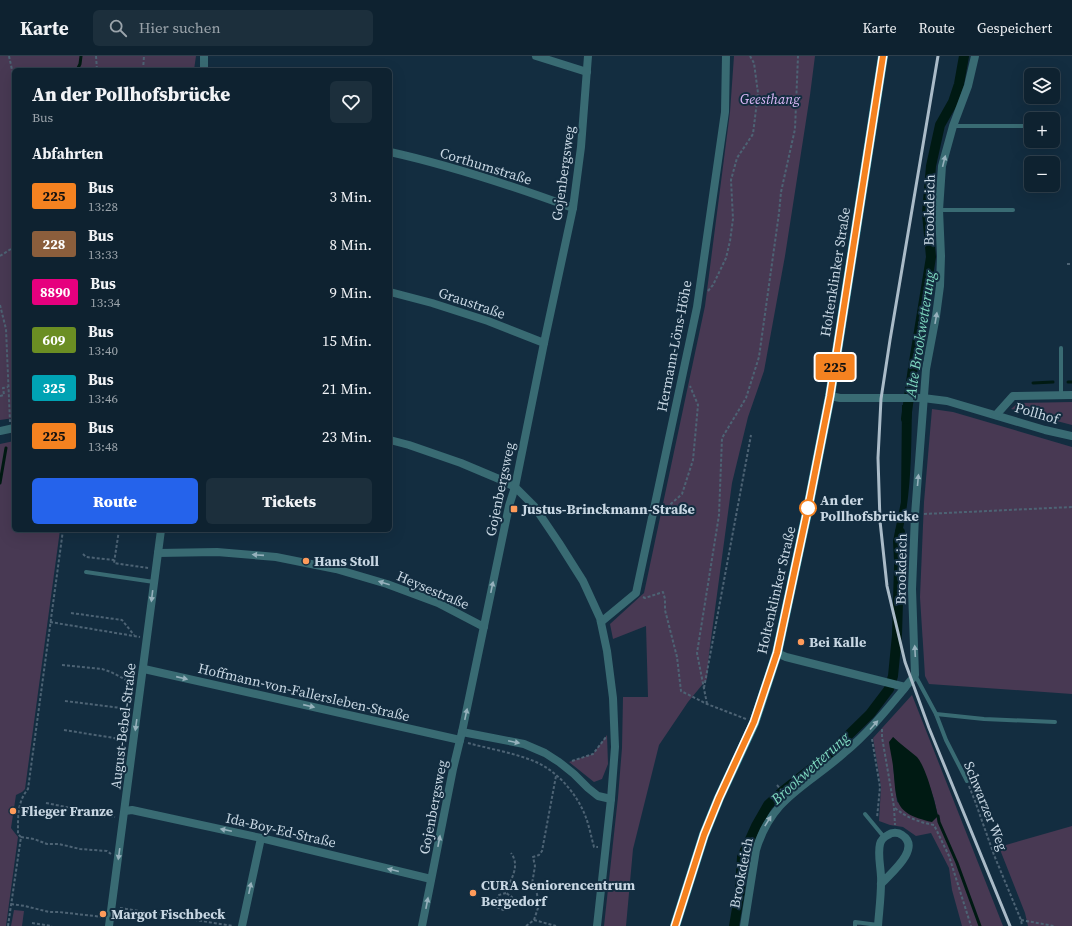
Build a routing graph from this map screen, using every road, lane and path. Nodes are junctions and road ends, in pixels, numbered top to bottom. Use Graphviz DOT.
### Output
graph roads {
  1 [pos="9,56"];
  2 [pos="96,56"];
  3 [pos="144,56"];
  4 [pos="204,56"];
  5 [pos="536,56"];
  6 [pos="588,56"];
  7 [pos="726,56"];
  8 [pos="750,56"];
  9 [pos="798,56"];
  10 [pos="883,56"];
  11 [pos="974,56"];
  12 [pos="97,68"];
  13 [pos="143,68"];
  14 [pos="204,68"];
  15 [pos="12,70"];
  16 [pos="587,72"];
  17 [pos="953,126"];
  18 [pos="1024,126"];
  19 [pos="392,152"];
  20 [pos="573,208"];
  21 [pos="939,210"];
  22 [pos="1012,210"];
  23 [pos="12,248"];
  24 [pos="0,256"];
  25 [pos="1067,264"];
  26 [pos="1072,264"];
  27 [pos="392,293"];
  28 [pos="0,305"];
  29 [pos="697,307"];
  30 [pos="1,315"];
  31 [pos="544,343"];
  32 [pos="1061,348"];
  33 [pos="684,372"];
  34 [pos="8,387"];
  35 [pos="1061,395"];
  36 [pos="1072,395"];
  37 [pos="0,396"];
  38 [pos="830,396"];
  39 [pos="923,398"];
  40 [pos="996,415"];
  41 [pos="12,428"];
  42 [pos="0,431"];
  43 [pos="752,435"];
  44 [pos="1072,436"];
  45 [pos="392,441"];
  46 [pos="515,487"];
  47 [pos="1072,507"];
  48 [pos="915,515"];
  49 [pos="651,521"];
  50 [pos="63,532"];
  51 [pos="118,532"];
  52 [pos="161,532"];
  53 [pos="158,553"];
  54 [pos="84,554"];
  55 [pos="114,560"];
  56 [pos="156,570"];
  57 [pos="86,572"];
  58 [pos="154,582"];
  59 [pos="645,598"];
  60 [pos="71,613"];
  61 [pos="50,622"];
  62 [pos="601,622"];
  63 [pos="484,627"];
  64 [pos="134,636"];
  65 [pos="146,640"];
  66 [pos="777,653"];
  67 [pos="62,664"];
  68 [pos="144,669"];
  69 [pos="915,675"];
  70 [pos="133,684"];
  71 [pos="905,687"];
  72 [pos="704,689"];
  73 [pos="65,701"];
  74 [pos="707,704"];
  75 [pos="130,709"];
  76 [pos="936,714"];
  77 [pos="754,722"];
  78 [pos="877,722"];
  79 [pos="1055,722"];
  80 [pos="614,728"];
  81 [pos="64,730"];
  82 [pos="867,733"];
  83 [pos="461,736"];
  84 [pos="126,742"];
  85 [pos="559,762"];
  86 [pos="556,776"];
  87 [pos="967,781"];
  88 [pos="611,799"];
  89 [pos="46,803"];
  90 [pos="894,807"];
  91 [pos="125,811"];
  92 [pos="865,814"];
  93 [pos="116,818"];
  94 [pos="877,822"];
  95 [pos="894,833"];
  96 [pos="21,837"];
  97 [pos="884,837"];
  98 [pos="261,838"];
  99 [pos="606,848"];
  100 [pos="511,853"];
  101 [pos="111,854"];
  102 [pos="431,879"];
  103 [pos="882,884"];
  104 [pos="506,893"];
  105 [pos="11,904"];
  106 [pos="121,908"];
  107 [pos="103,917"];
  108 [pos="534,920"];
  109 [pos="1021,920"];
  110 [pos="32,923"];
  111 [pos="8,926"];
  112 [pos="52,926"];
  113 [pos="109,926"];
  114 [pos="233,926"];
  115 [pos="242,926"];
  116 [pos="422,926"];
  117 [pos="526,926"];
  118 [pos="556,926"];
  119 [pos="597,926"];
  120 [pos="675,926"];
  121 [pos="744,926"];
  122 [pos="855,926"];
  123 [pos="878,926"];
  124 [pos="970,926"];
  125 [pos="1022,926"];
  126 [pos="1054,926"];
  1 -- 15 [label="path"];
  2 -- 12 [label="path"];
  3 -- 13 [label="path"];
  4 -- 14 [label="street"];
  5 -- 16 [label="street"];
  6 -- 16 [label="street, Gojenbergsweg"];
  7 -- 29 [label="street, Hermann-Löns-Höhe"];
  8 -- 29 [label="path"];
  9 -- 72 [label="path"];
  10 -- 38 [label="main road, Holtenklinker Straße"];
  11 -- 17 [label="street, Brookdeich"];
  16 -- 20 [label="street, Gojenbergsweg"];
  17 -- 18 [label="lane"];
  21 -- 17 [label="street, Brookdeich, one-way"];
  19 -- 20 [label="street, Corthumstraße"];
  20 -- 31 [label="street, Gojenbergsweg"];
  21 -- 22 [label="lane"];
  39 -- 21 [label="street, Brookdeich, one-way"];
  23 -- 24 [label="path"];
  25 -- 26 [label="path"];
  27 -- 31 [label="street, Graustraße"];
  28 -- 30 [label="path"];
  29 -- 33 [label="street, Hermann-Löns-Höhe"];
  30 -- 34 [label="path"];
  31 -- 46 [label="street, Gojenbergsweg"];
  32 -- 35 [label="lane"];
  33 -- 49 [label="street, Hermann-Löns-Höhe"];
  33 -- 49 [label="path"];
  34 -- 37 [label="path"];
  34 -- 41 [label="path"];
  35 -- 36 [label="street, Pollhof"];
  35 -- 40 [label="street, Pollhof"];
  38 -- 39 [label="street, Pollhof"];
  38 -- 66 [label="main road, Holtenklinker Straße"];
  39 -- 40 [label="street, Pollhof"];
  48 -- 39 [label="street, Brookdeich, one-way"];
  40 -- 44 [label="street, Pollhof"];
  41 -- 42 [label="street"];
  43 -- 72 [label="path"];
  45 -- 46 [label="street"];
  46 -- 62 [label="street"];
  63 -- 46 [label="street, Gojenbergsweg, one-way"];
  47 -- 48 [label="path"];
  69 -- 48 [label="street, Brookdeich, one-way"];
  49 -- 62 [label="street, Hermann-Löns-Höhe"];
  50 -- 61 [label="path"];
  51 -- 55 [label="path"];
  52 -- 53 [label="street, August-Bebel-Straße"];
  53 -- 56 [label="street, August-Bebel-Straße"];
  63 -- 53 [label="street, Heysestraße, one-way"];
  54 -- 55 [label="path"];
  55 -- 56 [label="path"];
  56 -- 58 [label="street, August-Bebel-Straße"];
  57 -- 58 [label="lane"];
  58 -- 65 [label="street, August-Bebel-Straße, one-way"];
  59 -- 74 [label="path"];
  60 -- 64 [label="path"];
  61 -- 64 [label="path"];
  61 -- 96 [label="path"];
  62 -- 80 [label="street"];
  83 -- 63 [label="street, Gojenbergsweg, one-way"];
  64 -- 65 [label="path"];
  65 -- 68 [label="street, August-Bebel-Straße"];
  66 -- 71 [label="street"];
  66 -- 77 [label="main road, Holtenklinker Straße"];
  67 -- 70 [label="path"];
  68 -- 83 [label="street, Hoffmann-von-Fallersleben-Straße, one-way"];
  68 -- 91 [label="street, August-Bebel-Straße, one-way"];
  69 -- 71 [label="street, Brookdeich"];
  69 -- 76 [label="lane, Schwarzer Weg"];
  71 -- 78 [label="street, Brookdeich"];
  72 -- 74 [label="path"];
  73 -- 75 [label="path"];
  74 -- 77 [label="path"];
  76 -- 79 [label="lane"];
  76 -- 87 [label="lane, Schwarzer Weg"];
  77 -- 120 [label="main road, Holtenklinker Straße"];
  82 -- 78 [label="street, Brookdeich, one-way"];
  78 -- 90 [label="path"];
  80 -- 85 [label="path"];
  80 -- 88 [label="street"];
  81 -- 84 [label="path"];
  82 -- 94 [label="path"];
  121 -- 82 [label="street, Brookdeich, one-way"];
  83 -- 85 [label="street, one-way"];
  83 -- 99 [label="path"];
  102 -- 83 [label="street, Gojenbergsweg, one-way"];
  85 -- 88 [label="street"];
  86 -- 108 [label="path"];
  87 -- 109 [label="path, Schwarzer Weg"];
  88 -- 99 [label="street"];
  89 -- 93 [label="path"];
  90 -- 95 [label="path"];
  90 -- 124 [label="path"];
  98 -- 91 [label="street, Ida-Boy-Ed-Straße, one-way"];
  91 -- 113 [label="street, August-Bebel-Straße, one-way"];
  92 -- 97 [label="lane"];
  95 -- 97 [label="street"];
  95 -- 103 [label="street"];
  96 -- 101 [label="path"];
  96 -- 105 [label="path"];
  97 -- 103 [label="street"];
  102 -- 98 [label="street, Ida-Boy-Ed-Straße, one-way"];
  115 -- 98 [label="street, one-way"];
  99 -- 119 [label="street"];
  100 -- 104 [label="path"];
  116 -- 102 [label="street, Gojenbergsweg, one-way"];
  103 -- 123 [label="street"];
  104 -- 104 [label="path"];
  105 -- 107 [label="path"];
  105 -- 111 [label="path"];
  106 -- 114 [label="path"];
  108 -- 117 [label="path"];
  108 -- 118 [label="path"];
  109 -- 125 [label="path, Schwarzer Weg"];
  109 -- 126 [label="path"];
  110 -- 112 [label="path"];
  122 -- 123 [label="lane"];
}
